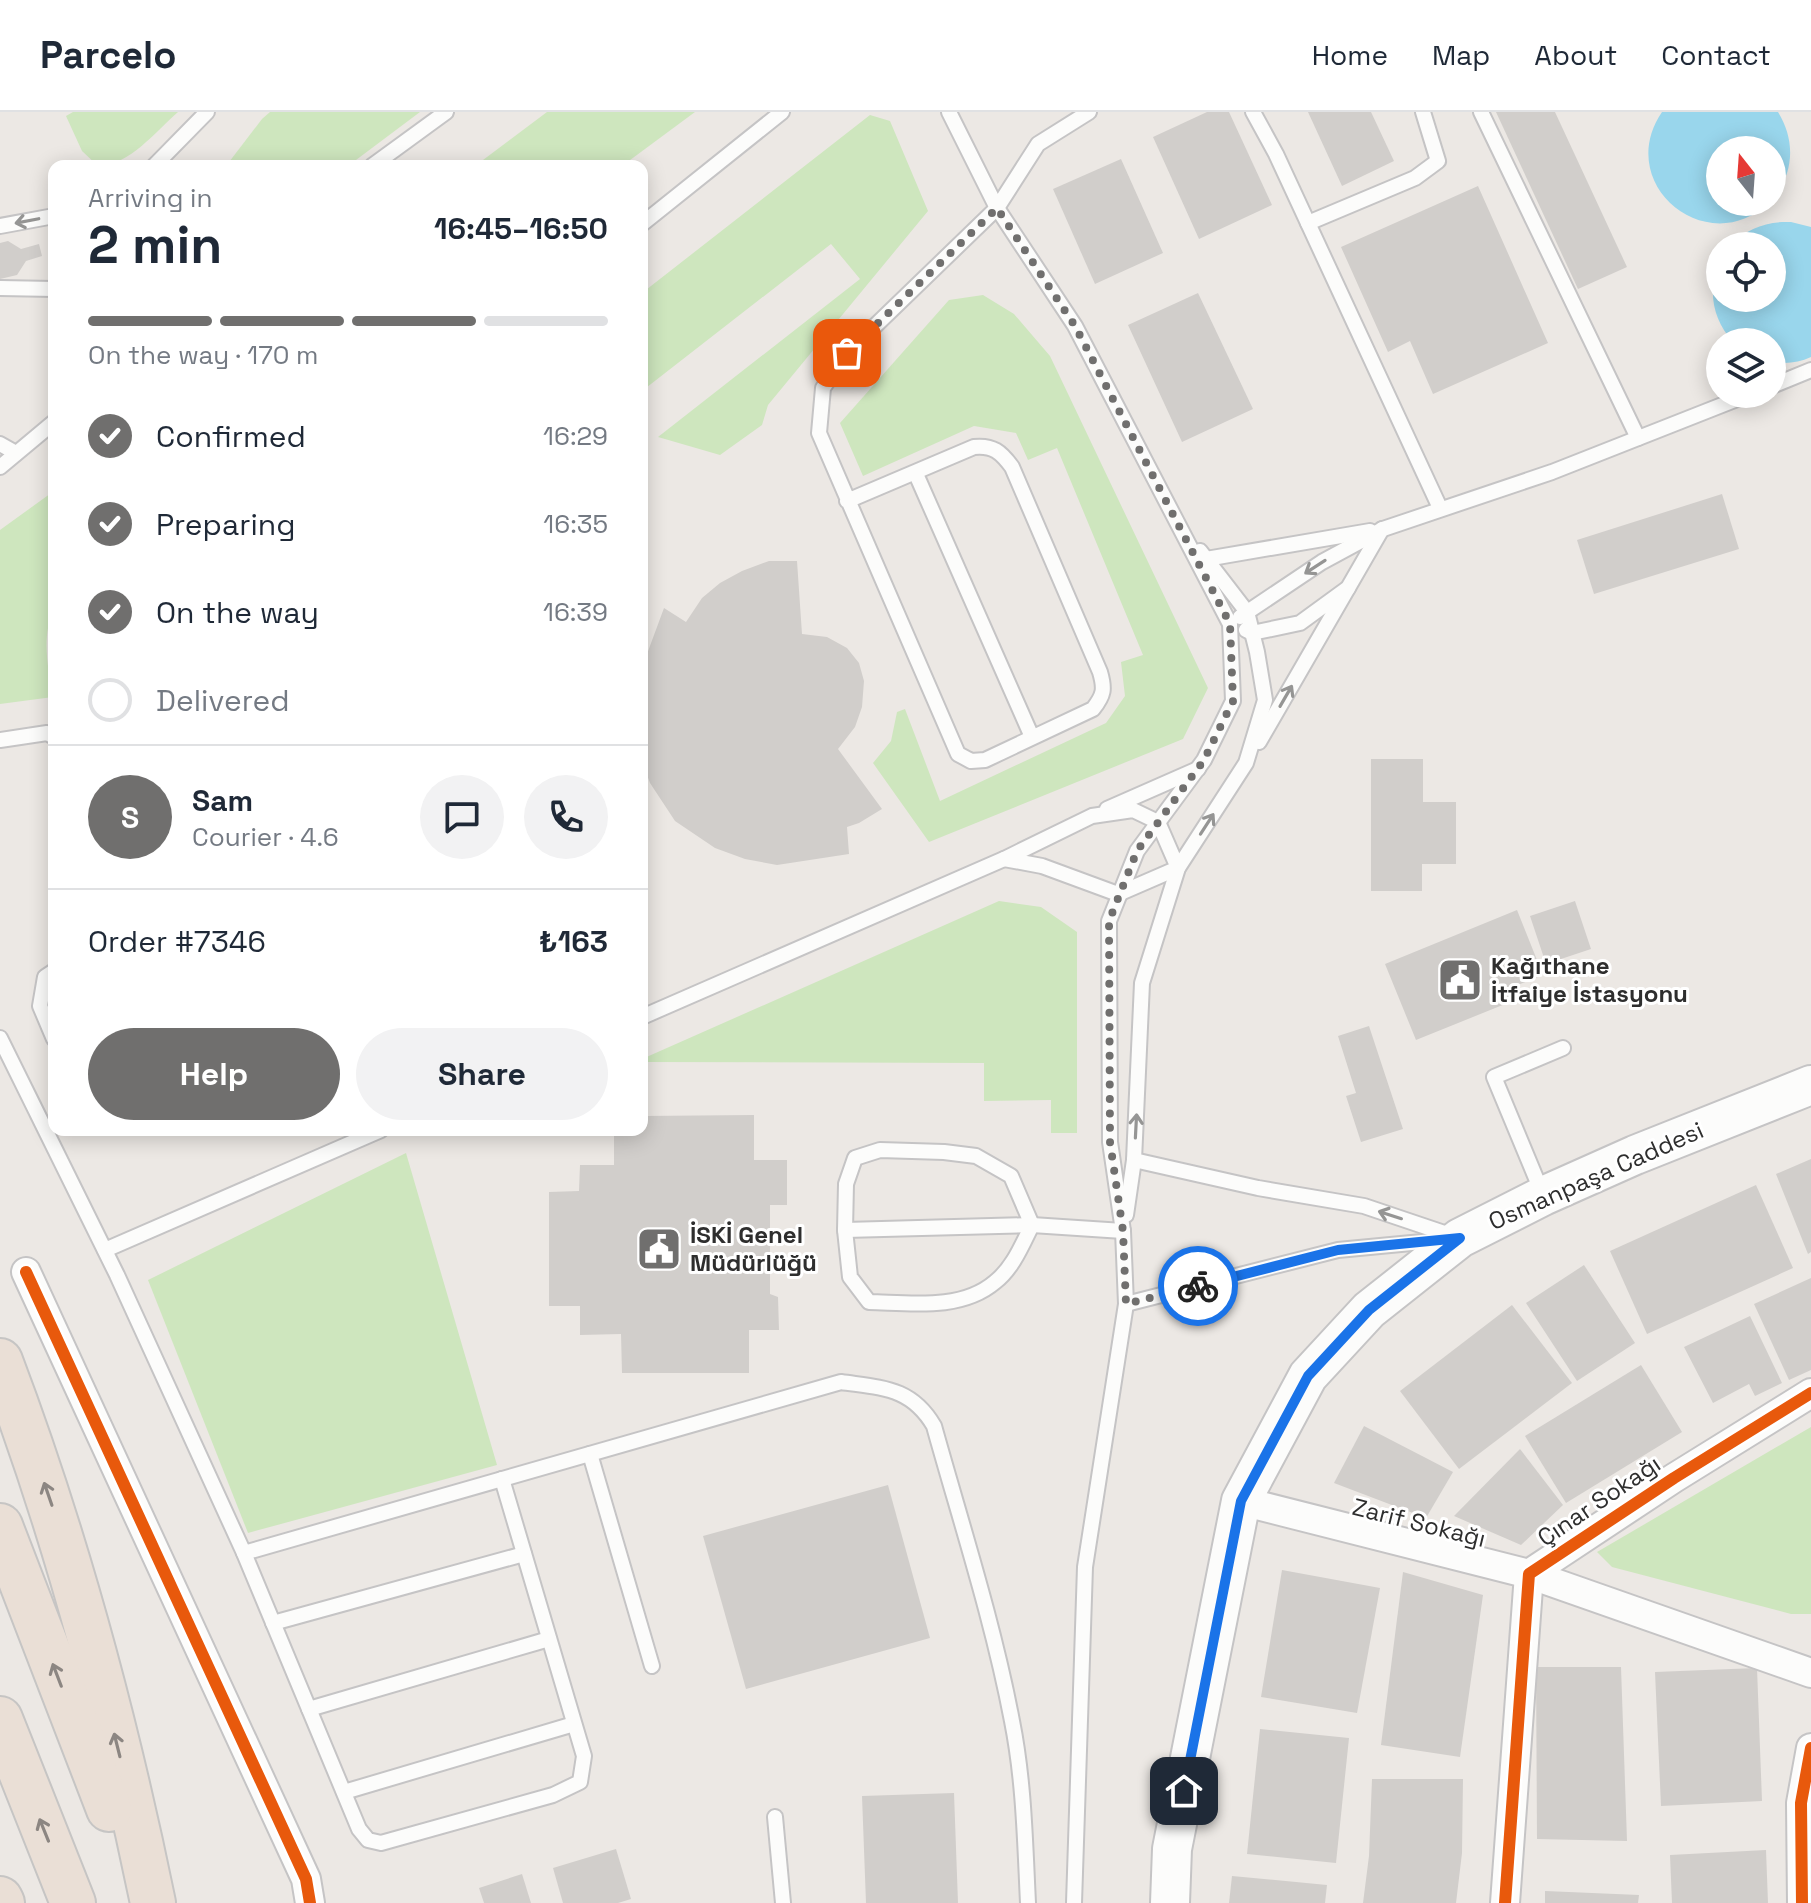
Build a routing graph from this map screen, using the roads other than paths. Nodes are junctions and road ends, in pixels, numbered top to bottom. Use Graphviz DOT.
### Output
graph roads {
  1 [pos="207,112"];
  2 [pos="446,112"];
  3 [pos="782,112"];
  4 [pos="949,112"];
  5 [pos="1089,112"];
  6 [pos="1253,112"];
  7 [pos="1423,112"];
  8 [pos="1481,112"];
  9 [pos="160,160"];
  10 [pos="380,160"];
  11 [pos="997,208"];
  12 [pos="48,217"];
  13 [pos="648,219"];
  14 [pos="1308,223"];
  15 [pos="0,226"];
  16 [pos="0,288"];
  17 [pos="48,289"];
  18 [pos="1811,370"];
  19 [pos="1786,380"];
  20 [pos="1714,408"];
  21 [pos="48,427"];
  22 [pos="1638,438"];
  23 [pos="0,444"];
  24 [pos="16,453"];
  25 [pos="0,467"];
  26 [pos="916,474"];
  27 [pos="847,501"];
  28 [pos="1166,501"];
  29 [pos="1440,508"];
  30 [pos="1383,529"];
  31 [pos="1206,559"];
  32 [pos="1348,588"];
  33 [pos="1247,612"];
  34 [pos="1230,624"];
  35 [pos="1252,633"];
  36 [pos="48,734"];
  37 [pos="1032,737"];
  38 [pos="0,740"];
  39 [pos="1246,763"];
  40 [pos="1198,769"];
  41 [pos="1092,816"];
  42 [pos="1158,822"];
  43 [pos="1004,859"];
  44 [pos="1178,868"];
  45 [pos="1118,894"];
  46 [pos="48,975"];
  47 [pos="648,1014"];
  48 [pos="48,1025"];
  49 [pos="0,1038"];
  50 [pos="1563,1048"];
  51 [pos="1811,1085"];
  52 [pos="48,1135"];
  53 [pos="49,1136"];
  54 [pos="367,1136"];
  55 [pos="1134,1160"];
  56 [pos="1543,1196"];
  57 [pos="1032,1225"];
  58 [pos="845,1230"];
  59 [pos="1123,1231"];
  60 [pos="1460,1238"];
  61 [pos="105,1250"];
  62 [pos="26,1272"];
  63 [pos="1126,1304"];
  64 [pos="0,1361"];
  65 [pos="1811,1393"];
  66 [pos="590,1454"];
  67 [pos="502,1479"];
  68 [pos="1241,1501"];
  69 [pos="0,1526"];
  70 [pos="244,1553"];
  71 [pos="524,1554"];
  72 [pos="1529,1574"];
  73 [pos="273,1623"];
  74 [pos="549,1639"];
  75 [pos="652,1666"];
  76 [pos="1811,1673"];
  77 [pos="309,1709"];
  78 [pos="0,1719"];
  79 [pos="574,1724"];
  80 [pos="1811,1748"];
  81 [pos="344,1792"];
  82 [pos="775,1817"];
  83 [pos="73,1903"];
  84 [pos="150,1903"];
  85 [pos="310,1903"];
  86 [pos="783,1903"];
  87 [pos="1028,1903"];
  88 [pos="1074,1903"];
  89 [pos="1170,1903"];
  90 [pos="1505,1903"];
  91 [pos="1802,1903"];
  1 -- 9 [label="lane"];
  2 -- 10 [label="lane"];
  3 -- 13 [label="lane"];
  4 -- 11 [label="lane"];
  5 -- 11 [label="lane"];
  6 -- 14 [label="lane"];
  7 -- 14 [label="lane"];
  8 -- 22 [label="lane"];
  11 -- 27 [label="lane"];
  11 -- 28 [label="lane"];
  12 -- 15 [label="lane, one-way"];
  14 -- 29 [label="lane"];
  16 -- 17 [label="lane"];
  18 -- 19 [label="lane"];
  20 -- 22 [label="lane"];
  21 -- 24 [label="lane"];
  22 -- 29 [label="lane"];
  23 -- 24 [label="lane"];
  24 -- 25 [label="lane"];
  26 -- 27 [label="lane"];
  26 -- 37 [label="lane"];
  26 -- 37 [label="lane"];
  27 -- 37 [label="lane"];
  28 -- 31 [label="lane"];
  28 -- 34 [label="lane"];
  29 -- 30 [label="lane"];
  30 -- 31 [label="lane"];
  30 -- 32 [label="lane"];
  30 -- 33 [label="lane, one-way"];
  31 -- 33 [label="lane"];
  32 -- 35 [label="lane"];
  39 -- 32 [label="lane, one-way"];
  33 -- 34 [label="lane"];
  33 -- 35 [label="lane"];
  34 -- 35 [label="lane"];
  34 -- 40 [label="lane"];
  35 -- 39 [label="lane"];
  36 -- 38 [label="lane"];
  44 -- 39 [label="lane, one-way"];
  40 -- 41 [label="lane"];
  40 -- 42 [label="lane"];
  41 -- 42 [label="lane"];
  41 -- 43 [label="lane"];
  42 -- 44 [label="lane"];
  42 -- 45 [label="lane"];
  43 -- 45 [label="lane"];
  43 -- 47 [label="lane"];
  44 -- 45 [label="lane"];
  55 -- 44 [label="lane, one-way"];
  45 -- 59 [label="lane"];
  46 -- 48 [label="lane"];
  49 -- 52 [label="lane"];
  50 -- 56 [label="lane"];
  51 -- 56 [label="main road, Osmanpaşa Caddesi"];
  53 -- 61 [label="lane"];
  54 -- 61 [label="lane"];
  55 -- 59 [label="lane"];
  60 -- 55 [label="lane, one-way"];
  56 -- 60 [label="main road, Osmanpaşa Caddesi"];
  57 -- 58 [label="lane"];
  57 -- 58 [label="lane"];
  57 -- 58 [label="lane"];
  57 -- 59 [label="lane"];
  59 -- 63 [label="lane"];
  60 -- 63 [label="lane"];
  60 -- 68 [label="main road, Osmanpaşa Caddesi"];
  61 -- 70 [label="lane"];
  62 -- 85 [label="street"];
  63 -- 88 [label="lane"];
  84 -- 64 [label="highway, one-way"];
  65 -- 72 [label="street, Çınar Sokağı"];
  66 -- 67 [label="lane"];
  66 -- 75 [label="lane"];
  66 -- 87 [label="lane"];
  67 -- 70 [label="lane"];
  67 -- 71 [label="lane"];
  68 -- 72 [label="street, Zarif Sokağı"];
  68 -- 89 [label="main road, Osmanpaşa Caddesi"];
  84 -- 69 [label="highway, one-way"];
  70 -- 73 [label="lane"];
  71 -- 73 [label="lane"];
  71 -- 74 [label="lane"];
  72 -- 76 [label="street, Zarif Sokağı"];
  72 -- 90 [label="street, Çınar Sokağı"];
  73 -- 77 [label="lane"];
  74 -- 77 [label="lane"];
  74 -- 79 [label="lane"];
  77 -- 81 [label="lane"];
  83 -- 78 [label="highway, one-way"];
  79 -- 81 [label="lane"];
  79 -- 81 [label="lane"];
  80 -- 91 [label="street"];
  82 -- 86 [label="lane"];
}
